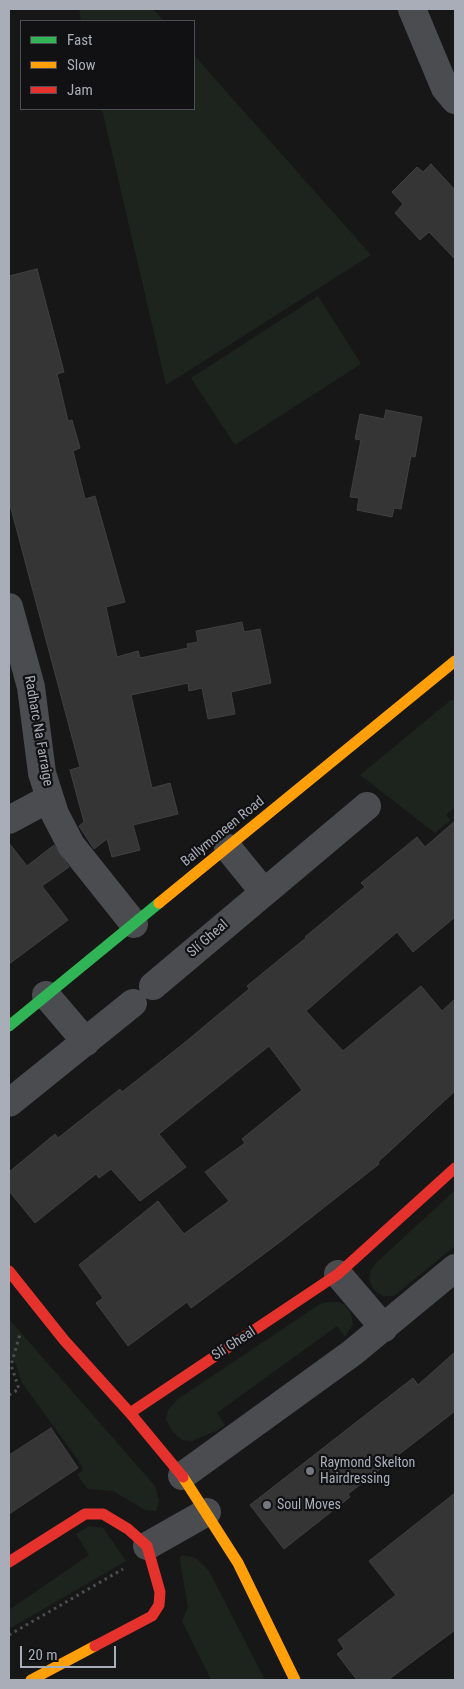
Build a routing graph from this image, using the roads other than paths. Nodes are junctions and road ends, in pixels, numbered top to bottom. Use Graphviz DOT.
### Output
graph roads {
  1 [pos="412,9"];
  2 [pos="455,100"];
  3 [pos="9,607"];
  4 [pos="455,661"];
  5 [pos="50,798"];
  6 [pos="367,806"];
  7 [pos="9,820"];
  8 [pos="228,848"];
  9 [pos="263,891"];
  10 [pos="134,924"];
  11 [pos="46,995"];
  12 [pos="9,1026"];
  13 [pos="86,1042"];
  14 [pos="9,1103"];
  15 [pos="455,1168"];
  16 [pos="455,1268"];
  17 [pos="9,1271"];
  18 [pos="338,1274"];
  19 [pos="384,1328"];
  20 [pos="130,1413"];
  21 [pos="182,1476"];
  22 [pos="207,1512"];
  23 [pos="148,1550"];
  24 [pos="9,1562"];
  25 [pos="31,1680"];
  26 [pos="295,1680"];
  1 -- 2 [label="street"];
  3 -- 5 [label="street, Radharc Na Farraige"];
  4 -- 8 [label="street, Ballymoneen Road"];
  5 -- 7 [label="street, Radharc Na Farraige"];
  5 -- 10 [label="street, Radharc Na Farraige"];
  6 -- 9 [label="street, Slí Gheal"];
  8 -- 9 [label="street"];
  8 -- 10 [label="street, Ballymoneen Road"];
  9 -- 13 [label="street, Slí Gheal"];
  10 -- 11 [label="street, Ballymoneen Road"];
  11 -- 12 [label="street, Ballymoneen Road"];
  11 -- 13 [label="street"];
  13 -- 14 [label="street, Slí Gheal"];
  15 -- 18 [label="street, Slí Gheal"];
  16 -- 19 [label="street"];
  17 -- 20 [label="street"];
  18 -- 19 [label="street"];
  18 -- 20 [label="street, Slí Gheal"];
  19 -- 21 [label="street"];
  20 -- 21 [label="street"];
  21 -- 22 [label="street"];
  22 -- 23 [label="street"];
  22 -- 26 [label="street"];
  23 -- 24 [label="street"];
  23 -- 25 [label="street"];
}
